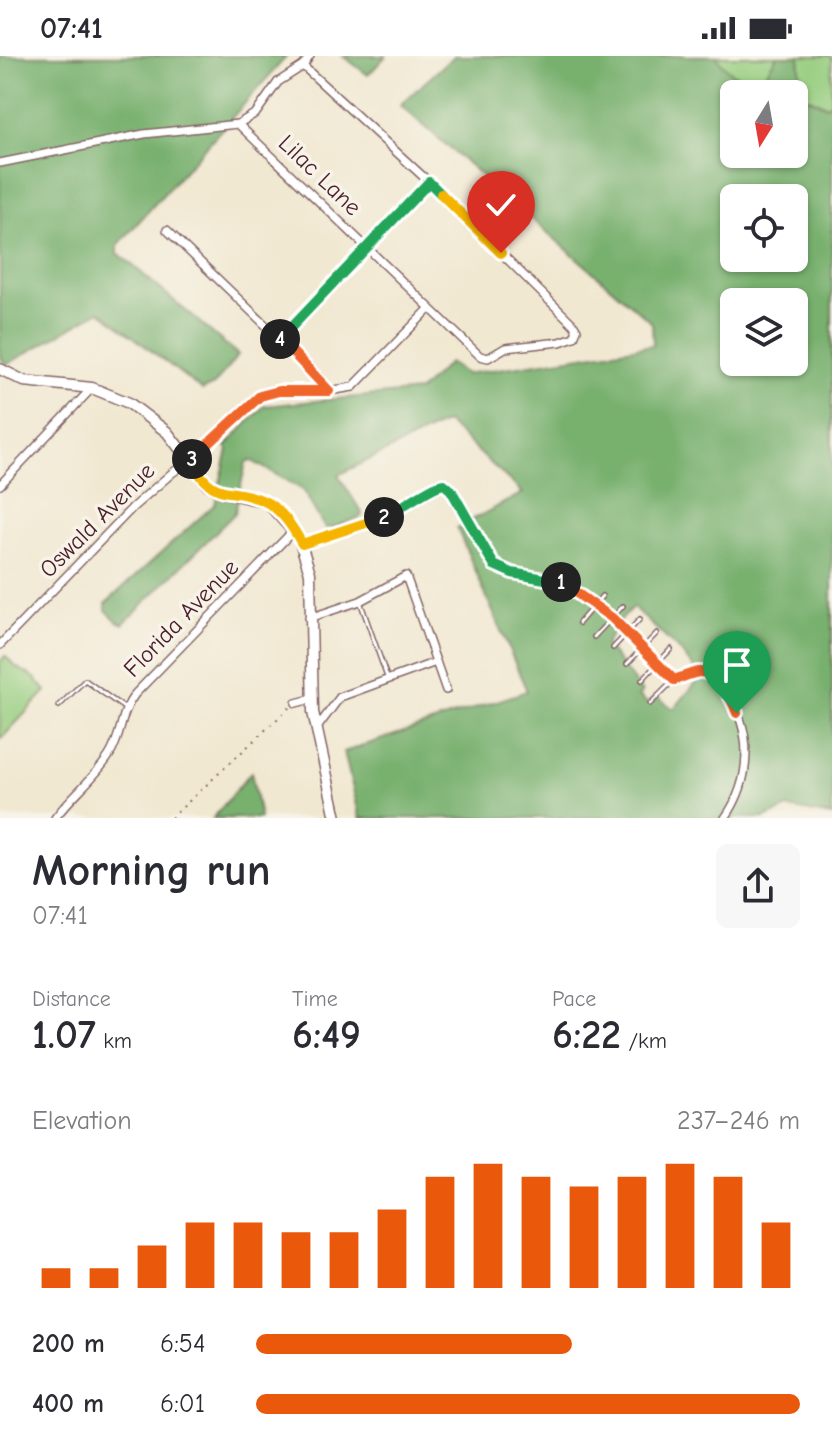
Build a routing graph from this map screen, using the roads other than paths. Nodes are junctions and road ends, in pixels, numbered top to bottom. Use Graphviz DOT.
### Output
graph roads {
  1 [pos="310,56"];
  2 [pos="303,66"];
  3 [pos="238,124"];
  4 [pos="0,163"];
  5 [pos="429,182"];
  6 [pos="167,230"];
  7 [pos="366,248"];
  8 [pos="429,309"];
  9 [pos="279,338"];
  10 [pos="0,369"];
  11 [pos="92,388"];
  12 [pos="329,391"];
  13 [pos="190,460"];
  14 [pos="0,485"];
  15 [pos="293,531"];
  16 [pos="302,544"];
  17 [pos="602,596"];
  18 [pos="360,601"];
  19 [pos="594,605"];
  20 [pos="623,606"];
  21 [pos="309,618"];
  22 [pos="612,618"];
  23 [pos="640,619"];
  24 [pos="579,623"];
  25 [pos="627,633"];
  26 [pos="657,633"];
  27 [pos="594,637"];
  28 [pos="0,645"];
  29 [pos="613,648"];
  30 [pos="642,649"];
  31 [pos="671,649"];
  32 [pos="436,662"];
  33 [pos="627,664"];
  34 [pos="657,664"];
  35 [pos="388,680"];
  36 [pos="642,680"];
  37 [pos="674,680"];
  38 [pos="446,690"];
  39 [pos="311,699"];
  40 [pos="296,703"];
  41 [pos="650,704"];
  42 [pos="59,706"];
  43 [pos="124,708"];
  44 [pos="315,730"];
  45 [pos="55,818"];
  46 [pos="336,818"];
  47 [pos="725,818"];
  1 -- 2 [label="street"];
  2 -- 3 [label="street"];
  2 -- 5 [label="street"];
  3 -- 4 [label="street"];
  3 -- 7 [label="street, Lilac Lane"];
  5 -- 7 [label="street"];
  5 -- 8 [label="street, Lilac Lane"];
  6 -- 9 [label="street"];
  7 -- 8 [label="street, Lilac Lane"];
  7 -- 9 [label="street"];
  8 -- 12 [label="street"];
  9 -- 12 [label="street"];
  10 -- 11 [label="street"];
  11 -- 13 [label="street"];
  11 -- 14 [label="street"];
  12 -- 13 [label="street, Oswald Avenue"];
  13 -- 15 [label="street"];
  13 -- 28 [label="street, Oswald Avenue"];
  15 -- 16 [label="street"];
  15 -- 43 [label="street, Florida Avenue"];
  16 -- 19 [label="street"];
  16 -- 21 [label="street"];
  17 -- 19 [label="lane"];
  18 -- 21 [label="street"];
  18 -- 32 [label="street"];
  18 -- 35 [label="lane"];
  19 -- 22 [label="street"];
  19 -- 24 [label="lane"];
  20 -- 22 [label="lane"];
  21 -- 39 [label="street"];
  22 -- 25 [label="street"];
  22 -- 27 [label="lane"];
  23 -- 25 [label="lane"];
  25 -- 29 [label="lane"];
  25 -- 30 [label="street"];
  26 -- 30 [label="lane"];
  30 -- 33 [label="lane"];
  30 -- 34 [label="street"];
  31 -- 34 [label="lane"];
  32 -- 35 [label="street"];
  32 -- 38 [label="street"];
  34 -- 36 [label="lane"];
  34 -- 37 [label="street"];
  35 -- 44 [label="street"];
  37 -- 41 [label="lane"];
  37 -- 47 [label="street"];
  39 -- 40 [label="street"];
  39 -- 44 [label="street"];
  42 -- 43 [label="lane"];
  43 -- 45 [label="street, Florida Avenue"];
  44 -- 46 [label="street"];
}
